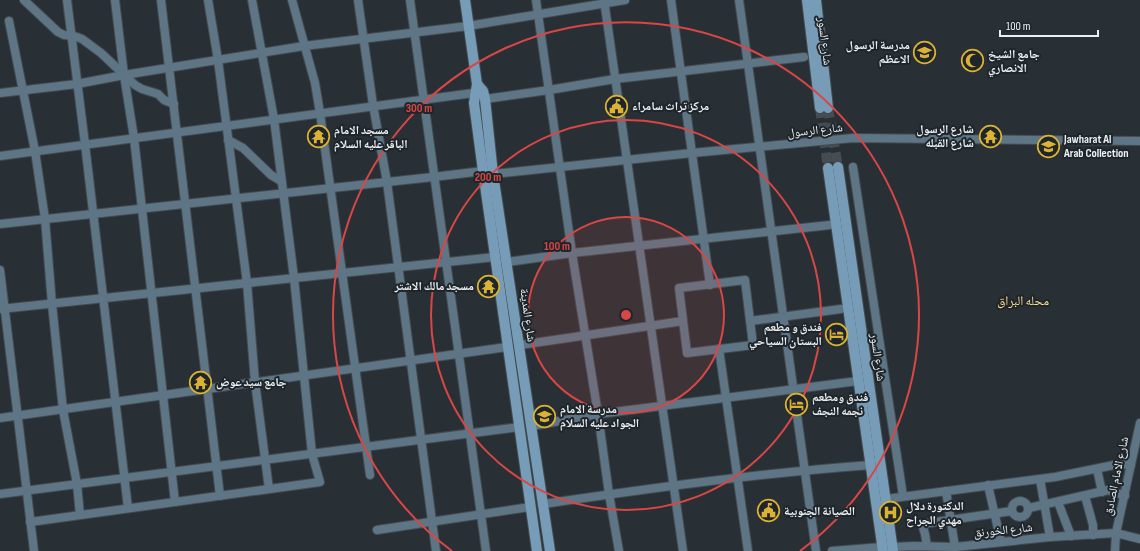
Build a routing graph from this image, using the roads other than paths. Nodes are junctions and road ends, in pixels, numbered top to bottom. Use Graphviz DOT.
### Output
graph roads {
  1 [pos="24,0"];
  2 [pos="67,0"];
  3 [pos="115,0"];
  4 [pos="161,0"];
  5 [pos="208,0"];
  6 [pos="252,0"];
  7 [pos="292,0"];
  8 [pos="358,0"];
  9 [pos="410,0"];
  10 [pos="465,0"];
  11 [pos="536,0"];
  12 [pos="624,0"];
  13 [pos="670,0"];
  14 [pos="739,0"];
  15 [pos="807,0"];
  16 [pos="816,0"];
  17 [pos="604,2"];
  18 [pos="538,15"];
  19 [pos="10,21"];
  20 [pos="468,26"];
  21 [pos="414,32"];
  22 [pos="71,35"];
  23 [pos="364,38"];
  24 [pos="304,46"];
  25 [pos="262,53"];
  26 [pos="804,57"];
  27 [pos="218,60"];
  28 [pos="748,64"];
  29 [pos="169,68"];
  30 [pos="680,71"];
  31 [pos="124,75"];
  32 [pos="615,79"];
  33 [pos="77,84"];
  34 [pos="22,90"];
  35 [pos="550,90"];
  36 [pos="480,92"];
  37 [pos="0,93"];
  38 [pos="423,99"];
  39 [pos="174,104"];
  40 [pos="373,105"];
  41 [pos="320,113"];
  42 [pos="274,119"];
  43 [pos="227,125"];
  44 [pos="178,132"];
  45 [pos="134,138"];
  46 [pos="228,140"];
  47 [pos="1140,141"];
  48 [pos="85,144"];
  49 [pos="760,147"];
  50 [pos="35,151"];
  51 [pos="692,153"];
  52 [pos="0,156"];
  53 [pos="627,160"];
  54 [pos="561,167"];
  55 [pos="853,167"];
  56 [pos="483,171"];
  57 [pos="493,174"];
  58 [pos="434,177"];
  59 [pos="281,181"];
  60 [pos="387,182"];
  61 [pos="330,188"];
  62 [pos="283,194"];
  63 [pos="236,198"];
  64 [pos="186,204"];
  65 [pos="142,209"];
  66 [pos="92,214"];
  67 [pos="45,219"];
  68 [pos="0,224"];
  69 [pos="830,225"];
  70 [pos="771,232"];
  71 [pos="703,239"];
  72 [pos="639,246"];
  73 [pos="572,253"];
  74 [pos="494,257"];
  75 [pos="445,262"];
  76 [pos="507,262"];
  77 [pos="398,267"];
  78 [pos="0,270"];
  79 [pos="342,273"];
  80 [pos="294,278"];
  81 [pos="248,283"];
  82 [pos="710,285"];
  83 [pos="196,289"];
  84 [pos="151,293"];
  85 [pos="103,298"];
  86 [pos="52,304"];
  87 [pos="2,309"];
  88 [pos="841,309"];
  89 [pos="783,317"];
  90 [pos="683,321"];
  91 [pos="750,321"];
  92 [pos="651,326"];
  93 [pos="586,336"];
  94 [pos="520,345"];
  95 [pos="507,347"];
  96 [pos="719,349"];
  97 [pos="458,354"];
  98 [pos="411,361"];
  99 [pos="355,368"];
  100 [pos="304,376"];
  101 [pos="858,381"];
  102 [pos="255,382"];
  103 [pos="208,389"];
  104 [pos="794,389"];
  105 [pos="163,395"];
  106 [pos="726,398"];
  107 [pos="115,402"];
  108 [pos="662,405"];
  109 [pos="63,410"];
  110 [pos="598,414"];
  111 [pos="18,416"];
  112 [pos="0,418"];
  113 [pos="1140,423"];
  114 [pos="532,426"];
  115 [pos="519,427"];
  116 [pos="469,434"];
  117 [pos="421,440"];
  118 [pos="366,447"];
  119 [pos="312,454"];
  120 [pos="266,460"];
  121 [pos="870,465"];
  122 [pos="1131,465"];
  123 [pos="217,466"];
  124 [pos="1097,469"];
  125 [pos="805,470"];
  126 [pos="172,472"];
  127 [pos="370,475"];
  128 [pos="124,478"];
  129 [pos="738,478"];
  130 [pos="1040,479"];
  131 [pos="77,484"];
  132 [pos="988,485"];
  133 [pos="674,486"];
  134 [pos="269,489"];
  135 [pos="27,491"];
  136 [pos="946,491"];
  137 [pos="1102,492"];
  138 [pos="0,494"];
  139 [pos="609,494"];
  140 [pos="220,496"];
  141 [pos="903,496"];
  142 [pos="1085,496"];
  143 [pos="1125,496"];
  144 [pos="886,499"];
  145 [pos="175,502"];
  146 [pos="1058,502"];
  147 [pos="543,504"];
  148 [pos="1045,505"];
  149 [pos="530,507"];
  150 [pos="128,508"];
  151 [pos="1029,508"];
  152 [pos="1012,511"];
  153 [pos="480,514"];
  154 [pos="994,514"];
  155 [pos="80,515"];
  156 [pos="951,520"];
  157 [pos="30,522"];
  158 [pos="432,522"];
  159 [pos="377,530"];
  160 [pos="1116,533"];
  161 [pos="1093,535"];
  162 [pos="1071,536"];
  163 [pos="1050,537"];
  164 [pos="1140,539"];
  165 [pos="1000,542"];
  166 [pos="927,546"];
  167 [pos="955,547"];
  168 [pos="888,549"];
  169 [pos="34,551"];
  170 [pos="436,551"];
  171 [pos="486,551"];
  172 [pos="537,551"];
  173 [pos="550,551"];
  174 [pos="619,551"];
  175 [pos="683,551"];
  176 [pos="748,551"];
  177 [pos="816,551"];
  178 [pos="832,551"];
  179 [pos="1115,551"];
  1 -- 22 [label="street"];
  2 -- 22 [label="street"];
  3 -- 31 [label="street"];
  4 -- 29 [label="street"];
  5 -- 27 [label="street"];
  6 -- 25 [label="street"];
  7 -- 24 [label="street"];
  8 -- 23 [label="street"];
  9 -- 21 [label="street"];
  10 -- 20 [label="main road, شارع المدينة"];
  11 -- 18 [label="street"];
  12 -- 17 [label="street"];
  13 -- 30 [label="street"];
  14 -- 28 [label="street"];
  15 -- 16 [label="main road, شارع السور"];
  17 -- 18 [label="street"];
  17 -- 32 [label="street"];
  18 -- 20 [label="street"];
  18 -- 35 [label="street"];
  19 -- 34 [label="street"];
  20 -- 21 [label="street"];
  20 -- 36 [label="main road, شارع المدينة"];
  21 -- 23 [label="street"];
  21 -- 38 [label="street"];
  22 -- 31 [label="street"];
  22 -- 33 [label="street"];
  23 -- 24 [label="street"];
  23 -- 40 [label="street"];
  24 -- 25 [label="street"];
  24 -- 41 [label="street"];
  25 -- 27 [label="street"];
  25 -- 42 [label="street"];
  26 -- 28 [label="street"];
  27 -- 29 [label="street"];
  27 -- 43 [label="street"];
  28 -- 30 [label="street"];
  28 -- 49 [label="street"];
  29 -- 31 [label="street"];
  29 -- 39 [label="street"];
  30 -- 32 [label="street"];
  30 -- 51 [label="street"];
  31 -- 33 [label="street"];
  31 -- 39 [label="street"];
  31 -- 45 [label="street"];
  32 -- 35 [label="street"];
  32 -- 53 [label="street"];
  33 -- 34 [label="street"];
  33 -- 48 [label="street"];
  34 -- 37 [label="street"];
  34 -- 50 [label="street"];
  35 -- 36 [label="street"];
  35 -- 54 [label="street"];
  36 -- 38 [label="street"];
  36 -- 56 [label="main road, شارع المدينة"];
  36 -- 57 [label="main road, شارع المدينة"];
  38 -- 40 [label="street"];
  38 -- 58 [label="street"];
  39 -- 44 [label="street"];
  40 -- 41 [label="street"];
  40 -- 60 [label="street"];
  41 -- 42 [label="street"];
  41 -- 61 [label="street"];
  42 -- 43 [label="street"];
  42 -- 59 [label="street"];
  43 -- 44 [label="street"];
  43 -- 46 [label="street"];
  44 -- 45 [label="street"];
  44 -- 64 [label="street"];
  45 -- 48 [label="street"];
  45 -- 65 [label="street"];
  46 -- 59 [label="street"];
  46 -- 63 [label="street"];
  47 -- 49 [label="street, شارع الرسول"];
  48 -- 50 [label="street"];
  48 -- 66 [label="street"];
  49 -- 51 [label="street, شارع الرسول"];
  49 -- 70 [label="street"];
  50 -- 52 [label="street"];
  50 -- 67 [label="street"];
  51 -- 53 [label="street, شارع الرسول"];
  51 -- 71 [label="street"];
  53 -- 54 [label="street, شارع الرسول"];
  53 -- 72 [label="street"];
  54 -- 57 [label="street, شارع الرسول"];
  54 -- 73 [label="street"];
  55 -- 141 [label="street"];
  56 -- 58 [label="street"];
  56 -- 74 [label="main road, شارع المدينة"];
  57 -- 76 [label="main road, شارع المدينة"];
  58 -- 60 [label="street"];
  58 -- 75 [label="street"];
  59 -- 62 [label="street"];
  60 -- 61 [label="street"];
  60 -- 77 [label="street"];
  61 -- 62 [label="street"];
  61 -- 79 [label="street"];
  62 -- 63 [label="street"];
  62 -- 80 [label="street"];
  63 -- 64 [label="street"];
  63 -- 81 [label="street"];
  64 -- 65 [label="street"];
  64 -- 83 [label="street"];
  65 -- 66 [label="street"];
  65 -- 84 [label="street"];
  66 -- 67 [label="street"];
  66 -- 85 [label="street"];
  67 -- 68 [label="street"];
  67 -- 86 [label="street"];
  69 -- 70 [label="street"];
  70 -- 71 [label="street"];
  70 -- 89 [label="street"];
  71 -- 72 [label="street"];
  71 -- 82 [label="street"];
  72 -- 73 [label="street"];
  72 -- 92 [label="street"];
  73 -- 76 [label="street"];
  73 -- 93 [label="street"];
  74 -- 75 [label="street"];
  74 -- 95 [label="main road, شارع المدينة"];
  75 -- 77 [label="street"];
  75 -- 97 [label="street"];
  76 -- 94 [label="main road, شارع المدينة"];
  77 -- 79 [label="street"];
  77 -- 98 [label="street"];
  78 -- 87 [label="street"];
  79 -- 80 [label="street"];
  79 -- 99 [label="street"];
  80 -- 81 [label="street"];
  80 -- 100 [label="street"];
  81 -- 83 [label="street"];
  81 -- 102 [label="street"];
  82 -- 90 [label="street"];
  82 -- 91 [label="street"];
  83 -- 84 [label="street"];
  83 -- 103 [label="street"];
  84 -- 85 [label="street"];
  84 -- 105 [label="street"];
  85 -- 86 [label="street"];
  85 -- 107 [label="street"];
  86 -- 87 [label="street"];
  86 -- 109 [label="street"];
  87 -- 111 [label="street"];
  88 -- 89 [label="street"];
  89 -- 91 [label="street"];
  89 -- 104 [label="street"];
  90 -- 92 [label="street"];
  90 -- 96 [label="street"];
  91 -- 96 [label="street"];
  92 -- 93 [label="street"];
  92 -- 108 [label="street"];
  93 -- 94 [label="street"];
  93 -- 110 [label="street"];
  94 -- 114 [label="main road, شارع المدينة"];
  95 -- 97 [label="street"];
  95 -- 115 [label="main road, شارع المدينة"];
  96 -- 106 [label="street"];
  97 -- 98 [label="street"];
  97 -- 116 [label="street"];
  98 -- 99 [label="street"];
  98 -- 117 [label="street"];
  99 -- 100 [label="street"];
  99 -- 118 [label="street"];
  100 -- 102 [label="street"];
  100 -- 119 [label="street"];
  101 -- 104 [label="street"];
  101 -- 121 [label="main road, شارع السور"];
  101 -- 144 [label="main road, شارع السور"];
  102 -- 103 [label="street"];
  102 -- 120 [label="street"];
  103 -- 105 [label="street"];
  103 -- 123 [label="street"];
  104 -- 106 [label="street"];
  104 -- 125 [label="street"];
  105 -- 107 [label="street"];
  105 -- 126 [label="street"];
  106 -- 108 [label="street"];
  106 -- 129 [label="street"];
  107 -- 109 [label="street"];
  107 -- 128 [label="street"];
  108 -- 110 [label="street"];
  108 -- 133 [label="street"];
  109 -- 111 [label="street"];
  109 -- 131 [label="street"];
  110 -- 114 [label="street"];
  110 -- 139 [label="street"];
  111 -- 112 [label="street"];
  111 -- 135 [label="street"];
  113 -- 122 [label="street, شارع الامام الصادق"];
  114 -- 147 [label="main road, شارع المدينة"];
  115 -- 116 [label="street"];
  115 -- 149 [label="main road, شارع المدينة"];
  116 -- 117 [label="street"];
  116 -- 153 [label="street"];
  117 -- 118 [label="street"];
  117 -- 158 [label="street"];
  118 -- 119 [label="street"];
  118 -- 127 [label="street"];
  119 -- 120 [label="street"];
  119 -- 134 [label="street"];
  120 -- 123 [label="street"];
  120 -- 134 [label="street"];
  121 -- 125 [label="street"];
  121 -- 168 [label="main road, شارع السور"];
  122 -- 124 [label="street"];
  122 -- 143 [label="street, شارع الامام الصادق"];
  123 -- 126 [label="street"];
  123 -- 140 [label="street"];
  124 -- 130 [label="street"];
  124 -- 137 [label="street"];
  125 -- 129 [label="street"];
  125 -- 177 [label="street"];
  126 -- 128 [label="street"];
  126 -- 145 [label="street"];
  128 -- 131 [label="street"];
  128 -- 150 [label="street"];
  129 -- 133 [label="street"];
  129 -- 176 [label="street"];
  130 -- 132 [label="street"];
  130 -- 148 [label="street"];
  131 -- 135 [label="street"];
  131 -- 155 [label="street"];
  132 -- 136 [label="street"];
  132 -- 154 [label="street"];
  133 -- 139 [label="street"];
  133 -- 175 [label="street"];
  134 -- 140 [label="street"];
  135 -- 138 [label="street"];
  135 -- 157 [label="street"];
  136 -- 141 [label="street"];
  136 -- 156 [label="street"];
  137 -- 142 [label="street"];
  137 -- 143 [label="street"];
  139 -- 147 [label="street"];
  139 -- 174 [label="street"];
  140 -- 145 [label="street"];
  141 -- 144 [label="street"];
  142 -- 146 [label="street"];
  142 -- 161 [label="street"];
  143 -- 160 [label="street, شارع الامام الصادق"];
  144 -- 168 [label="main road, شارع السور"];
  145 -- 150 [label="street"];
  146 -- 148 [label="street"];
  146 -- 162 [label="street"];
  147 -- 173 [label="main road, شارع المدينة"];
  148 -- 151 [label="street"];
  148 -- 163 [label="street"];
  149 -- 153 [label="street"];
  149 -- 172 [label="main road, شارع المدينة"];
  150 -- 155 [label="street"];
  151 -- 152 [label="street"];
  151 -- 152 [label="street"];
  152 -- 154 [label="street"];
  153 -- 158 [label="street"];
  153 -- 171 [label="street"];
  154 -- 156 [label="street"];
  154 -- 165 [label="street"];
  155 -- 157 [label="street"];
  156 -- 166 [label="street"];
  156 -- 167 [label="street"];
  157 -- 169 [label="street"];
  158 -- 159 [label="street"];
  158 -- 170 [label="street"];
  160 -- 161 [label="street, شارع الخورنق"];
  160 -- 164 [label="street, شارع الخورنق"];
  160 -- 179 [label="street, شارع الامام الصادق"];
  161 -- 162 [label="street, شارع الخورنق"];
  162 -- 163 [label="street, شارع الخورنق"];
  163 -- 165 [label="street, شارع الخورنق"];
  165 -- 167 [label="street, شارع الخورنق"];
  166 -- 167 [label="street, شارع الخورنق"];
  166 -- 168 [label="street, شارع الخورنق"];
  168 -- 178 [label="street, شارع الخورنق"];
}
